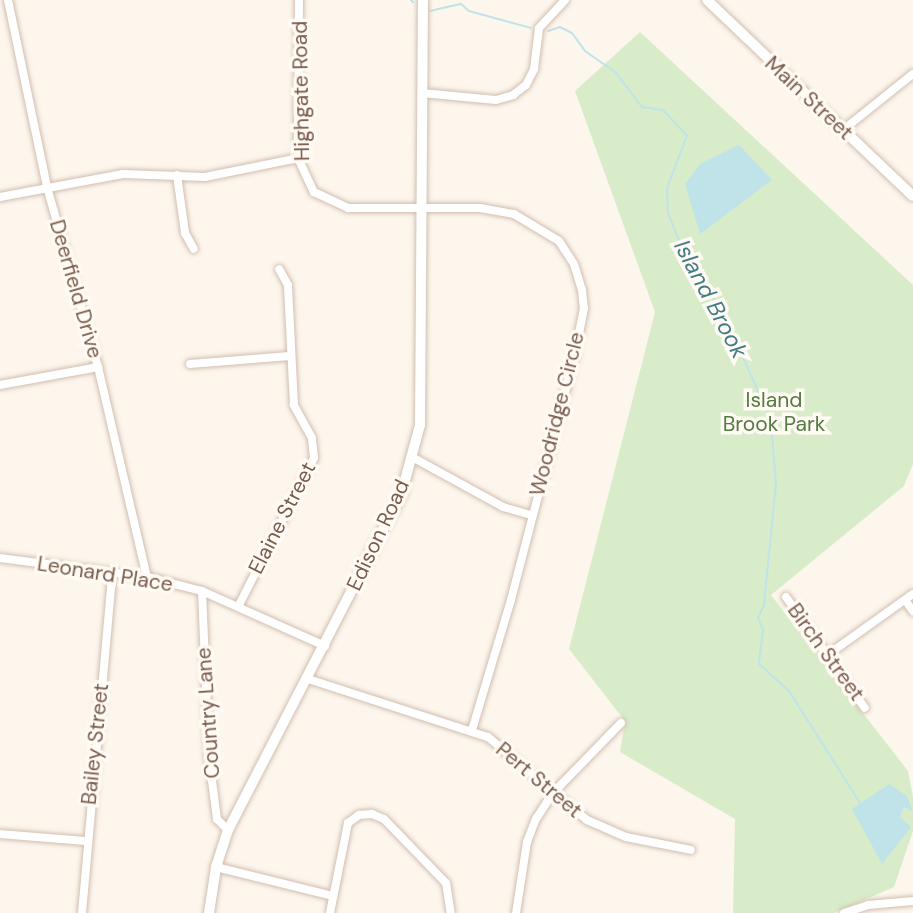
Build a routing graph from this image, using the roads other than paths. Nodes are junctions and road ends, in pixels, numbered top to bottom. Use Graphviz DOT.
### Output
graph roads {
  1 [pos="8,0"];
  2 [pos="299,0"];
  3 [pos="423,0"];
  4 [pos="565,0"];
  5 [pos="707,0"];
  6 [pos="913,74"];
  7 [pos="422,93"];
  8 [pos="844,130"];
  9 [pos="298,158"];
  10 [pos="177,175"];
  11 [pos="47,187"];
  12 [pos="913,195"];
  13 [pos="0,197"];
  14 [pos="423,211"];
  15 [pos="194,249"];
  16 [pos="279,269"];
  17 [pos="290,356"];
  18 [pos="190,364"];
  19 [pos="98,367"];
  20 [pos="0,384"];
  21 [pos="412,457"];
  22 [pos="531,515"];
  23 [pos="0,558"];
  24 [pos="112,574"];
  25 [pos="146,577"];
  26 [pos="202,591"];
  27 [pos="913,594"];
  28 [pos="786,597"];
  29 [pos="905,600"];
  30 [pos="239,605"];
  31 [pos="913,611"];
  32 [pos="324,646"];
  33 [pos="826,656"];
  34 [pos="308,679"];
  35 [pos="865,708"];
  36 [pos="621,723"];
  37 [pos="472,730"];
  38 [pos="552,794"];
  39 [pos="228,830"];
  40 [pos="0,834"];
  41 [pos="85,841"];
  42 [pos="691,850"];
  43 [pos="216,867"];
  44 [pos="333,895"];
  45 [pos="913,901"];
  46 [pos="82,913"];
  47 [pos="209,913"];
  48 [pos="330,913"];
  49 [pos="451,913"];
  50 [pos="516,913"];
  51 [pos="844,913"];
  1 -- 11 [label="street, Deerfield Drive"];
  2 -- 9 [label="street, Highgate Road"];
  3 -- 7 [label="street, Edison Road"];
  4 -- 7 [label="street"];
  5 -- 8 [label="main road, Main Street"];
  6 -- 8 [label="street"];
  7 -- 14 [label="street, Edison Road"];
  8 -- 12 [label="main road, Main Street"];
  9 -- 10 [label="street"];
  9 -- 14 [label="street, Highgate Road"];
  10 -- 11 [label="street"];
  10 -- 15 [label="street"];
  11 -- 13 [label="street"];
  11 -- 19 [label="street, Deerfield Drive"];
  14 -- 21 [label="street, Edison Road"];
  14 -- 22 [label="street, Woodridge Circle"];
  16 -- 17 [label="street, Elaine Street"];
  17 -- 18 [label="street"];
  17 -- 30 [label="street, Elaine Street"];
  19 -- 20 [label="street"];
  19 -- 25 [label="street, Deerfield Drive"];
  21 -- 22 [label="street"];
  21 -- 32 [label="street, Edison Road"];
  22 -- 37 [label="street, Woodridge Circle"];
  23 -- 24 [label="street, Leonard Place"];
  24 -- 25 [label="street, Leonard Place"];
  24 -- 41 [label="street, Bailey Street"];
  25 -- 26 [label="street, Leonard Place"];
  26 -- 30 [label="street, Leonard Place"];
  26 -- 39 [label="street, Country Lane"];
  27 -- 29 [label="street"];
  28 -- 33 [label="street, Birch Street"];
  29 -- 31 [label="street"];
  29 -- 33 [label="street"];
  30 -- 32 [label="street, Leonard Place"];
  32 -- 34 [label="street, Edison Road"];
  33 -- 35 [label="street, Birch Street"];
  34 -- 37 [label="street, Pert Street"];
  34 -- 39 [label="street, Edison Road"];
  36 -- 38 [label="street"];
  37 -- 38 [label="street, Pert Street"];
  38 -- 42 [label="street, Pert Street"];
  38 -- 50 [label="street"];
  39 -- 43 [label="street, Edison Road"];
  40 -- 41 [label="street"];
  41 -- 46 [label="street, Bailey Street"];
  43 -- 44 [label="street"];
  43 -- 47 [label="street, Edison Road"];
  44 -- 48 [label="street"];
  44 -- 49 [label="street"];
  45 -- 51 [label="street"];
}
